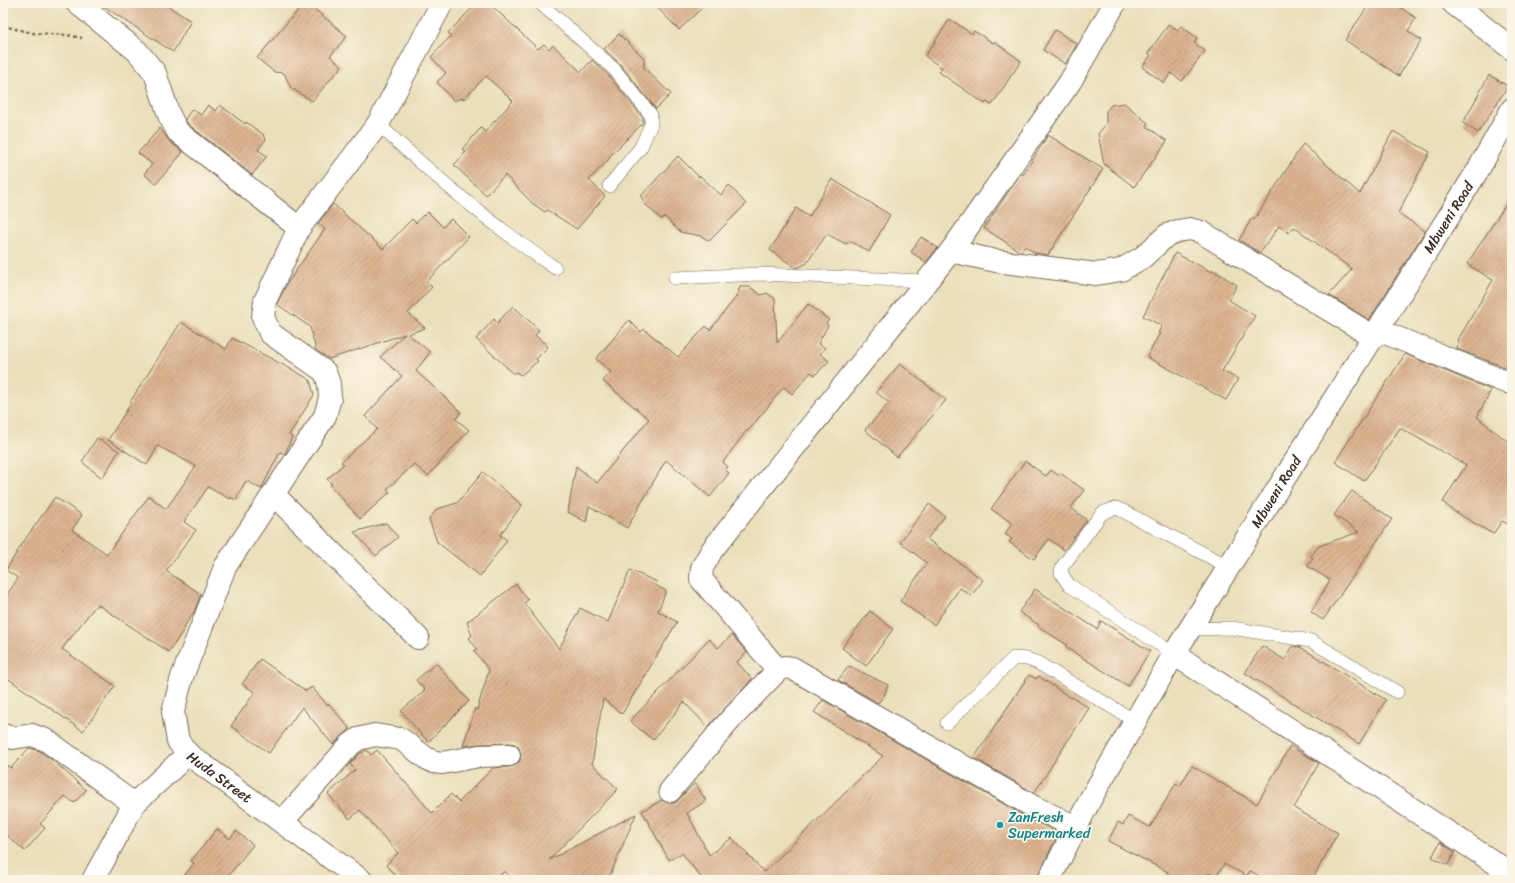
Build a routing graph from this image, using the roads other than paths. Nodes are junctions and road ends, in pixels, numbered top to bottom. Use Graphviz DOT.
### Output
graph roads {
  1 [pos="77,3"];
  2 [pos="442,3"];
  3 [pos="540,3"];
  4 [pos="1115,3"];
  5 [pos="1453,3"];
  6 [pos="1512,49"];
  7 [pos="1512,109"];
  8 [pos="378,124"];
  9 [pos="609,186"];
  10 [pos="299,228"];
  11 [pos="951,251"];
  12 [pos="555,268"];
  13 [pos="675,278"];
  14 [pos="925,282"];
  15 [pos="1376,334"];
  16 [pos="1512,383"];
  17 [pos="273,494"];
  18 [pos="1229,567"];
  19 [pos="1190,629"];
  20 [pos="418,638"];
  21 [pos="1174,654"];
  22 [pos="778,670"];
  23 [pos="1397,692"];
  24 [pos="1135,721"];
  25 [pos="947,723"];
  26 [pos="3,735"];
  27 [pos="188,754"];
  28 [pos="509,755"];
  29 [pos="670,791"];
  30 [pos="134,804"];
  31 [pos="282,822"];
  32 [pos="1076,827"];
  33 [pos="1512,874"];
  34 [pos="93,880"];
  35 [pos="361,880"];
  36 [pos="1049,880"];
  1 -- 10 [label="street"];
  2 -- 8 [label="street"];
  3 -- 9 [label="lane"];
  4 -- 11 [label="street"];
  5 -- 6 [label="street"];
  7 -- 15 [label="street, Mbweni Road"];
  8 -- 10 [label="street"];
  8 -- 12 [label="lane"];
  10 -- 17 [label="street"];
  11 -- 14 [label="street"];
  11 -- 15 [label="street"];
  13 -- 14 [label="lane"];
  14 -- 22 [label="street"];
  15 -- 16 [label="street"];
  15 -- 18 [label="street, Mbweni Road"];
  17 -- 20 [label="street"];
  17 -- 27 [label="street"];
  18 -- 19 [label="street, Mbweni Road"];
  18 -- 21 [label="lane"];
  19 -- 21 [label="street, Mbweni Road"];
  19 -- 23 [label="lane"];
  21 -- 24 [label="street, Mbweni Road"];
  21 -- 33 [label="street"];
  22 -- 29 [label="street"];
  22 -- 32 [label="street"];
  24 -- 25 [label="lane"];
  24 -- 32 [label="street, Mbweni Road"];
  26 -- 30 [label="street"];
  27 -- 30 [label="street, Huda Street"];
  27 -- 31 [label="street, Huda Street"];
  28 -- 31 [label="street"];
  30 -- 34 [label="street, Huda Street"];
  31 -- 35 [label="street, Huda Street"];
  32 -- 36 [label="street, Mbweni Road"];
}
